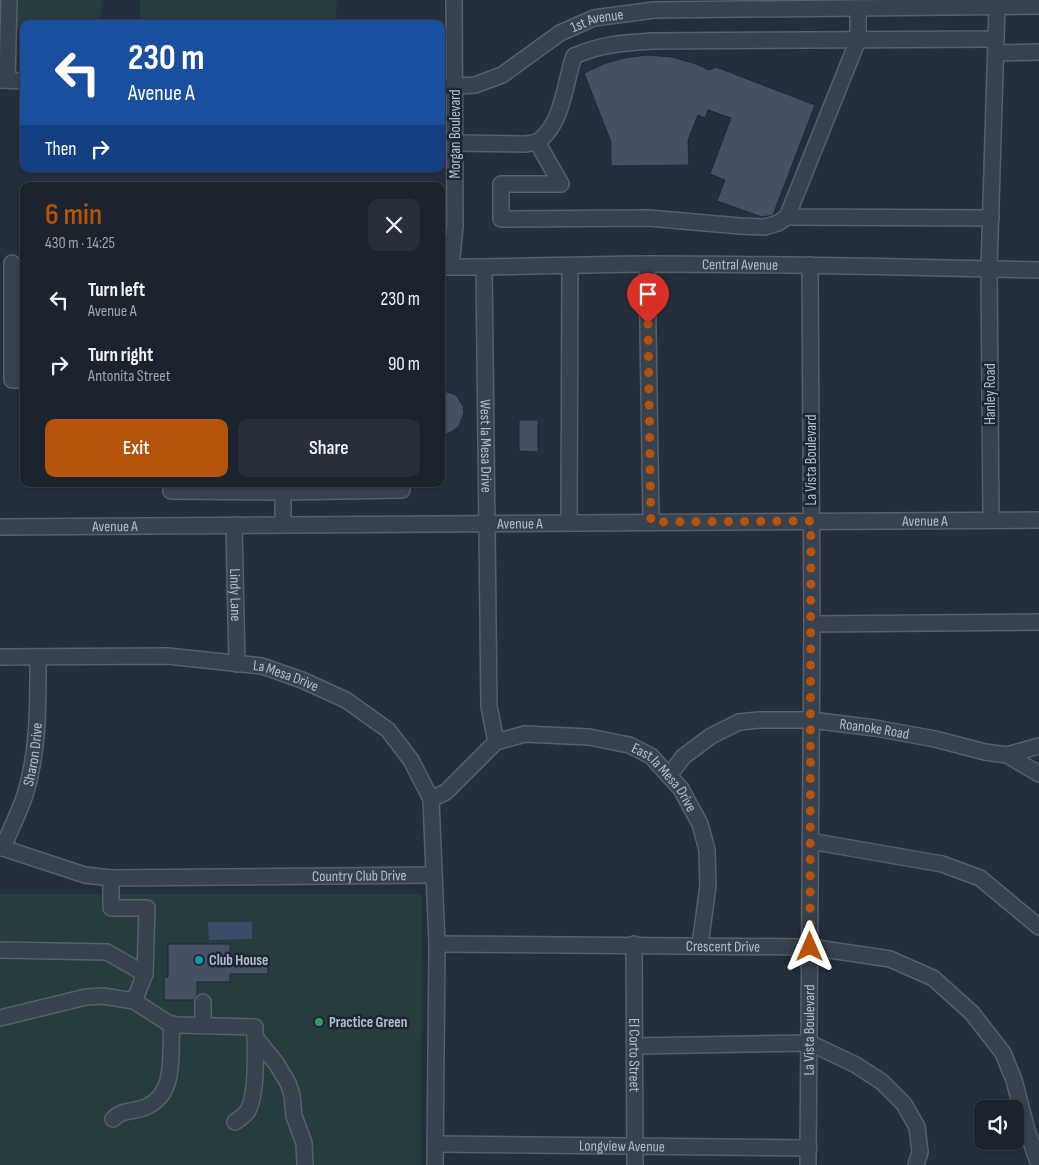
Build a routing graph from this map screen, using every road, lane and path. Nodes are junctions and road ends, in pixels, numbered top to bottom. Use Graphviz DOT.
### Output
graph roads {
  1 [pos="9,0"];
  2 [pos="454,0"];
  3 [pos="982,3"];
  4 [pos="997,6"];
  5 [pos="1039,6"];
  6 [pos="858,8"];
  7 [pos="858,40"];
  8 [pos="996,46"];
  9 [pos="1039,52"];
  10 [pos="4,80"];
  11 [pos="20,81"];
  12 [pos="448,87"];
  13 [pos="537,142"];
  14 [pos="455,143"];
  15 [pos="787,217"];
  16 [pos="991,218"];
  17 [pos="448,227"];
  18 [pos="12,263"];
  19 [pos="647,264"];
  20 [pos="810,265"];
  21 [pos="570,266"];
  22 [pos="446,267"];
  23 [pos="484,268"];
  24 [pos="989,269"];
  25 [pos="1039,270"];
  26 [pos="6,303"];
  27 [pos="20,380"];
  28 [pos="171,487"];
  29 [pos="238,487"];
  30 [pos="402,487"];
  31 [pos="283,488"];
  32 [pos="991,520"];
  33 [pos="1039,520"];
  34 [pos="811,521"];
  35 [pos="651,522"];
  36 [pos="487,523"];
  37 [pos="569,523"];
  38 [pos="234,525"];
  39 [pos="283,525"];
  40 [pos="0,526"];
  41 [pos="1039,622"];
  42 [pos="812,624"];
  43 [pos="0,657"];
  44 [pos="38,657"];
  45 [pos="237,664"];
  46 [pos="811,720"];
  47 [pos="496,742"];
  48 [pos="1039,746"];
  49 [pos="1007,755"];
  50 [pos="1039,774"];
  51 [pos="669,776"];
  52 [pos="431,800"];
  53 [pos="810,841"];
  54 [pos="1,848"];
  55 [pos="434,875"];
  56 [pos="111,878"];
  57 [pos="1039,927"];
  58 [pos="437,944"];
  59 [pos="634,944"];
  60 [pos="700,945"];
  61 [pos="810,947"];
  62 [pos="0,950"];
  63 [pos="145,974"];
  64 [pos="134,1001"];
  65 [pos="203,1002"];
  66 [pos="0,1018"];
  67 [pos="172,1025"];
  68 [pos="203,1026"];
  69 [pos="255,1037"];
  70 [pos="810,1043"];
  71 [pos="635,1046"];
  72 [pos="114,1118"];
  73 [pos="235,1122"];
  74 [pos="436,1144"];
  75 [pos="635,1146"];
  76 [pos="809,1148"];
  77 [pos="305,1165"];
  78 [pos="435,1165"];
  79 [pos="635,1165"];
  80 [pos="808,1165"];
  81 [pos="916,1165"];
  82 [pos="1039,1165"];
  1 -- 10 [label="street"];
  2 -- 12 [label="street, Morgan Boulevard"];
  3 -- 4 [label="street, 1st Avenue"];
  3 -- 6 [label="street, 1st Avenue"];
  4 -- 5 [label="street, 1st Avenue"];
  4 -- 8 [label="street, Hanley Road"];
  6 -- 7 [label="street"];
  6 -- 12 [label="street, 1st Avenue"];
  7 -- 8 [label="street"];
  7 -- 13 [label="street"];
  7 -- 15 [label="street"];
  8 -- 9 [label="street"];
  8 -- 16 [label="street, Hanley Road"];
  10 -- 11 [label="street"];
  12 -- 14 [label="street, Morgan Boulevard"];
  13 -- 14 [label="street"];
  13 -- 15 [label="street"];
  14 -- 17 [label="street, Morgan Boulevard"];
  15 -- 16 [label="street"];
  16 -- 24 [label="street, Hanley Road"];
  17 -- 22 [label="street, Morgan Boulevard"];
  18 -- 26 [label="street"];
  19 -- 20 [label="street, Central Avenue"];
  19 -- 21 [label="street, Central Avenue"];
  19 -- 35 [label="street"];
  20 -- 24 [label="street, Central Avenue"];
  20 -- 34 [label="street, La Vista Boulevard"];
  21 -- 23 [label="street, Central Avenue"];
  21 -- 37 [label="street"];
  22 -- 23 [label="street, Central Avenue"];
  23 -- 36 [label="street, West la Mesa Drive"];
  24 -- 25 [label="street, Central Avenue"];
  24 -- 32 [label="street, Hanley Road"];
  26 -- 27 [label="street"];
  28 -- 29 [label="street"];
  29 -- 31 [label="street"];
  30 -- 31 [label="street"];
  31 -- 39 [label="street"];
  32 -- 33 [label="street, Avenue A"];
  32 -- 34 [label="street, Avenue A"];
  34 -- 35 [label="street, Avenue A"];
  34 -- 42 [label="street, La Vista Boulevard"];
  35 -- 37 [label="street, Avenue A"];
  36 -- 37 [label="street, Avenue A"];
  36 -- 39 [label="street, Avenue A"];
  36 -- 47 [label="street, West la Mesa Drive"];
  38 -- 39 [label="street, Avenue A"];
  38 -- 40 [label="street, Avenue A"];
  38 -- 45 [label="street, Lindy Lane"];
  41 -- 42 [label="street"];
  42 -- 46 [label="street, La Vista Boulevard"];
  43 -- 44 [label="street, La Mesa Drive"];
  44 -- 45 [label="street, La Mesa Drive"];
  44 -- 54 [label="street, Sharon Drive"];
  45 -- 52 [label="street, La Mesa Drive"];
  46 -- 49 [label="street, Roanoke Road"];
  46 -- 51 [label="street, Roanoke Road"];
  46 -- 53 [label="street, La Vista Boulevard"];
  47 -- 51 [label="street, East la Mesa Drive"];
  47 -- 52 [label="street"];
  48 -- 49 [label="street, Roanoke Road"];
  49 -- 50 [label="street, Roanoke Road"];
  51 -- 60 [label="street, East la Mesa Drive"];
  52 -- 55 [label="street"];
  53 -- 57 [label="street"];
  53 -- 61 [label="street, La Vista Boulevard"];
  54 -- 56 [label="street, Country Club Drive"];
  55 -- 56 [label="street, Country Club Drive"];
  55 -- 58 [label="street"];
  56 -- 63 [label="street"];
  58 -- 59 [label="street, Crescent Drive"];
  58 -- 74 [label="street"];
  59 -- 60 [label="street, Crescent Drive"];
  59 -- 71 [label="street, El Corto Street"];
  60 -- 61 [label="street, Crescent Drive"];
  61 -- 70 [label="street, La Vista Boulevard"];
  61 -- 82 [label="street, Crescent Drive"];
  62 -- 63 [label="street"];
  63 -- 64 [label="street"];
  64 -- 66 [label="street"];
  64 -- 67 [label="street"];
  65 -- 68 [label="street"];
  67 -- 68 [label="street"];
  67 -- 72 [label="street"];
  68 -- 69 [label="street"];
  69 -- 73 [label="street"];
  69 -- 77 [label="street"];
  70 -- 71 [label="street"];
  70 -- 76 [label="street, La Vista Boulevard"];
  70 -- 81 [label="street"];
  71 -- 75 [label="street, El Corto Street"];
  74 -- 75 [label="street, Longview Avenue"];
  74 -- 78 [label="street"];
  75 -- 76 [label="street, Longview Avenue"];
  75 -- 79 [label="street, El Corto Street"];
  76 -- 80 [label="street, La Vista Boulevard"];
}
